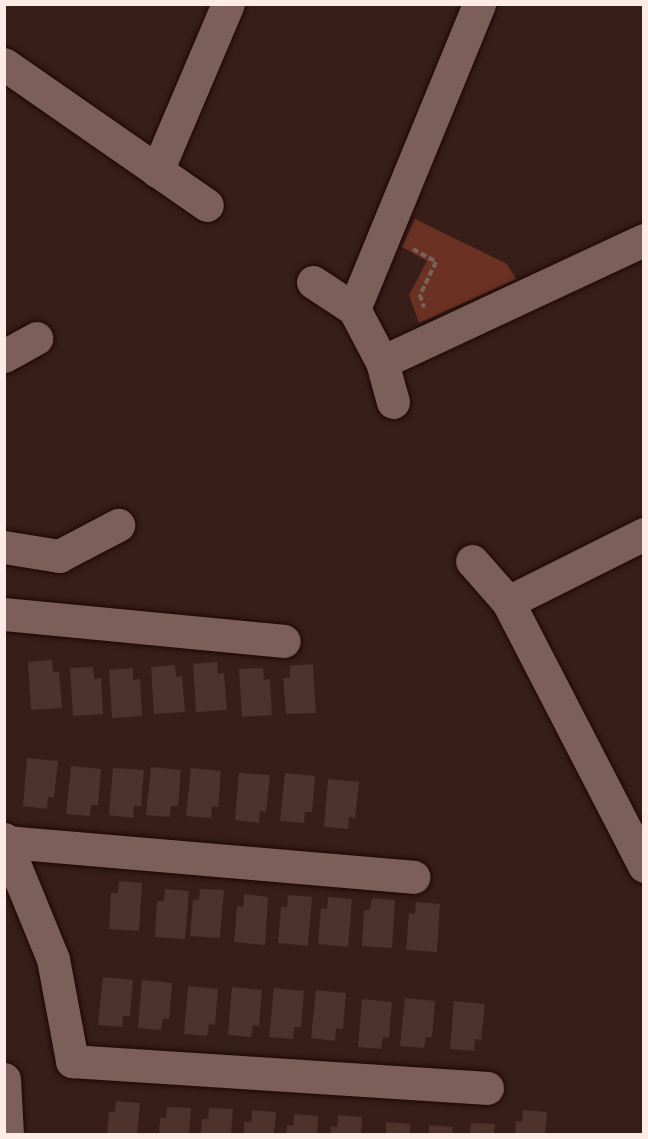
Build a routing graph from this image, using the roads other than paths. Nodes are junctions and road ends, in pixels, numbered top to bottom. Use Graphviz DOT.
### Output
graph roads {
  1 [pos="228,4"];
  2 [pos="480,4"];
  3 [pos="4,64"];
  4 [pos="157,171"];
  5 [pos="207,205"];
  6 [pos="644,240"];
  7 [pos="313,282"];
  8 [pos="354,309"];
  9 [pos="36,338"];
  10 [pos="4,356"];
  11 [pos="382,362"];
  12 [pos="393,402"];
  13 [pos="118,525"];
  14 [pos="644,534"];
  15 [pos="4,547"];
  16 [pos="472,561"];
  17 [pos="508,602"];
  18 [pos="4,614"];
  19 [pos="284,641"];
  20 [pos="5,841"];
  21 [pos="642,858"];
  22 [pos="413,877"];
  23 [pos="4,1078"];
  24 [pos="487,1088"];
  25 [pos="7,1134"];
  1 -- 4 [label="street"];
  2 -- 8 [label="street"];
  3 -- 4 [label="street"];
  4 -- 5 [label="street"];
  6 -- 11 [label="street"];
  7 -- 8 [label="street"];
  8 -- 11 [label="street"];
  9 -- 10 [label="street"];
  11 -- 12 [label="street"];
  13 -- 15 [label="street"];
  14 -- 17 [label="street"];
  16 -- 17 [label="street"];
  17 -- 21 [label="street"];
  18 -- 19 [label="street"];
  20 -- 22 [label="street"];
  20 -- 24 [label="street"];
  23 -- 25 [label="street"];
}
